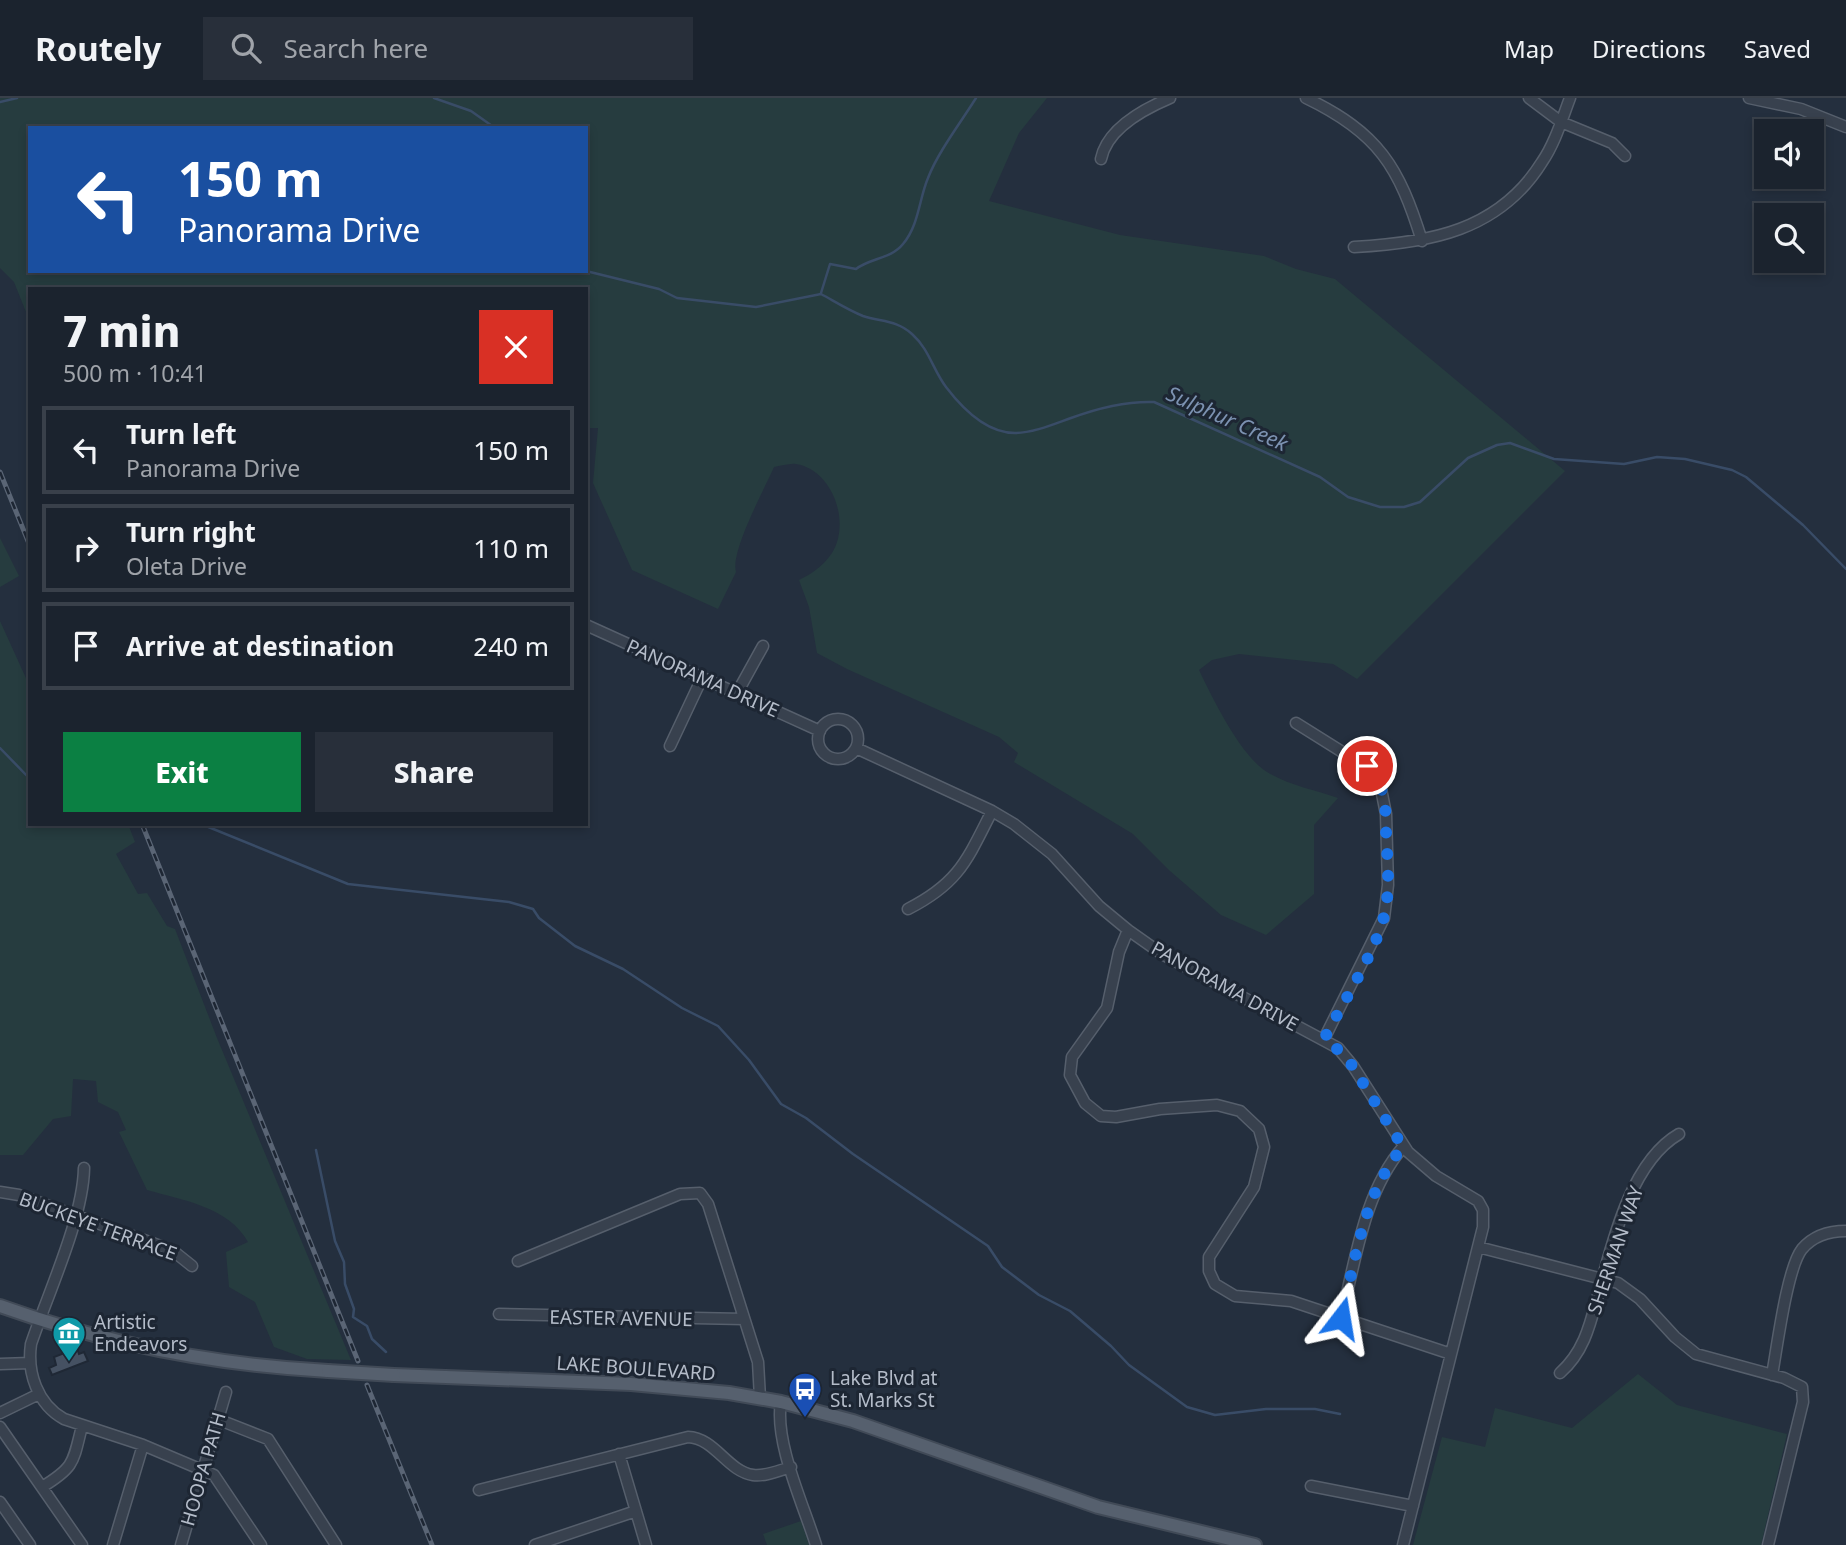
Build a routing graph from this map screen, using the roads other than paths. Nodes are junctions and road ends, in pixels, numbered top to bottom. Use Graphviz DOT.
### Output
graph roads {
  1 [pos="1170,98"];
  2 [pos="1306,98"];
  3 [pos="1529,98"];
  4 [pos="1570,98"];
  5 [pos="1749,98"];
  6 [pos="1561,121"];
  7 [pos="1846,127"];
  8 [pos="1625,156"];
  9 [pos="1101,159"];
  10 [pos="1422,241"];
  11 [pos="1354,247"];
  12 [pos="588,626"];
  13 [pos="763,646"];
  14 [pos="702,678"];
  15 [pos="737,693"];
  16 [pos="1296,723"];
  17 [pos="820,731"];
  18 [pos="670,746"];
  19 [pos="856,748"];
  20 [pos="992,811"];
  21 [pos="908,909"];
  22 [pos="1128,930"];
  23 [pos="1324,1039"];
  24 [pos="1679,1134"];
  25 [pos="1403,1147"];
  26 [pos="84,1168"];
  27 [pos="0,1192"];
  28 [pos="76,1215"];
  29 [pos="1846,1231"];
  30 [pos="1478,1247"];
  31 [pos="518,1261"];
  32 [pos="192,1266"];
  33 [pos="1603,1278"];
  34 [pos="0,1306"];
  35 [pos="499,1314"];
  36 [pos="1341,1318"];
  37 [pos="744,1319"];
  38 [pos="38,1320"];
  39 [pos="1451,1354"];
  40 [pos="30,1363"];
  41 [pos="0,1364"];
  42 [pos="1560,1373"];
  43 [pos="1772,1376"];
  44 [pos="226,1392"];
  45 [pos="38,1394"];
  46 [pos="760,1398"];
  47 [pos="781,1402"];
  48 [pos="0,1413"];
  49 [pos="217,1419"];
  50 [pos="82,1426"];
  51 [pos="0,1427"];
  52 [pos="143,1445"];
  53 [pos="619,1454"];
  54 [pos="791,1467"];
  55 [pos="201,1469"];
  56 [pos="42,1486"];
  57 [pos="1311,1486"];
  58 [pos="479,1490"];
  59 [pos="0,1502"];
  60 [pos="1413,1506"];
  61 [pos="636,1511"];
  62 [pos="30,1545"];
  63 [pos="82,1545"];
  64 [pos="113,1545"];
  65 [pos="181,1545"];
  66 [pos="261,1545"];
  67 [pos="336,1545"];
  68 [pos="535,1545"];
  69 [pos="646,1545"];
  70 [pos="816,1545"];
  71 [pos="1255,1545"];
  72 [pos="1404,1545"];
  73 [pos="1769,1545"];
  1 -- 9 [label="street"];
  2 -- 10 [label="street"];
  3 -- 6 [label="street"];
  4 -- 6 [label="street"];
  5 -- 7 [label="street"];
  6 -- 8 [label="street"];
  6 -- 10 [label="street"];
  10 -- 11 [label="street"];
  12 -- 14 [label="street, PANORAMA DRIVE"];
  13 -- 15 [label="street"];
  14 -- 15 [label="street, PANORAMA DRIVE"];
  14 -- 18 [label="street"];
  15 -- 17 [label="street, PANORAMA DRIVE"];
  16 -- 23 [label="street"];
  17 -- 19 [label="street"];
  17 -- 19 [label="street"];
  19 -- 20 [label="street, PANORAMA DRIVE"];
  20 -- 21 [label="street"];
  20 -- 22 [label="street, PANORAMA DRIVE"];
  22 -- 23 [label="street, PANORAMA DRIVE"];
  22 -- 36 [label="street"];
  23 -- 25 [label="street, PANORAMA DRIVE"];
  24 -- 33 [label="street, SHERMAN WAY"];
  25 -- 30 [label="street, PANORAMA DRIVE"];
  25 -- 36 [label="street"];
  26 -- 28 [label="street"];
  27 -- 28 [label="street, BUCKEYE TERRACE"];
  28 -- 32 [label="street, BUCKEYE TERRACE"];
  28 -- 38 [label="street"];
  29 -- 43 [label="street"];
  30 -- 33 [label="street"];
  30 -- 39 [label="street, PANORAMA DRIVE"];
  31 -- 37 [label="street"];
  33 -- 42 [label="street, SHERMAN WAY"];
  33 -- 43 [label="street"];
  34 -- 38 [label="main road, LAKE BOULEVARD"];
  35 -- 37 [label="street, EASTER AVENUE"];
  36 -- 39 [label="street"];
  37 -- 46 [label="street"];
  38 -- 40 [label="street"];
  38 -- 46 [label="main road, LAKE BOULEVARD, bridge"];
  39 -- 60 [label="street, PANORAMA DRIVE"];
  40 -- 41 [label="street"];
  40 -- 45 [label="street"];
  43 -- 73 [label="street"];
  44 -- 49 [label="street, HOOPA PATH"];
  45 -- 48 [label="street"];
  45 -- 50 [label="street"];
  46 -- 47 [label="main road, LAKE BOULEVARD"];
  47 -- 54 [label="street"];
  47 -- 71 [label="main road, LAKE BOULEVARD"];
  49 -- 55 [label="street, HOOPA PATH"];
  49 -- 67 [label="street"];
  50 -- 52 [label="street"];
  50 -- 56 [label="street"];
  51 -- 56 [label="street"];
  52 -- 55 [label="street"];
  52 -- 64 [label="street"];
  53 -- 54 [label="street"];
  53 -- 58 [label="street"];
  53 -- 61 [label="street"];
  54 -- 70 [label="street"];
  55 -- 65 [label="street, HOOPA PATH"];
  55 -- 66 [label="street"];
  56 -- 63 [label="street"];
  57 -- 60 [label="street"];
  59 -- 62 [label="street"];
  60 -- 72 [label="street, PANORAMA DRIVE"];
  61 -- 68 [label="street"];
  61 -- 69 [label="street"];
}
